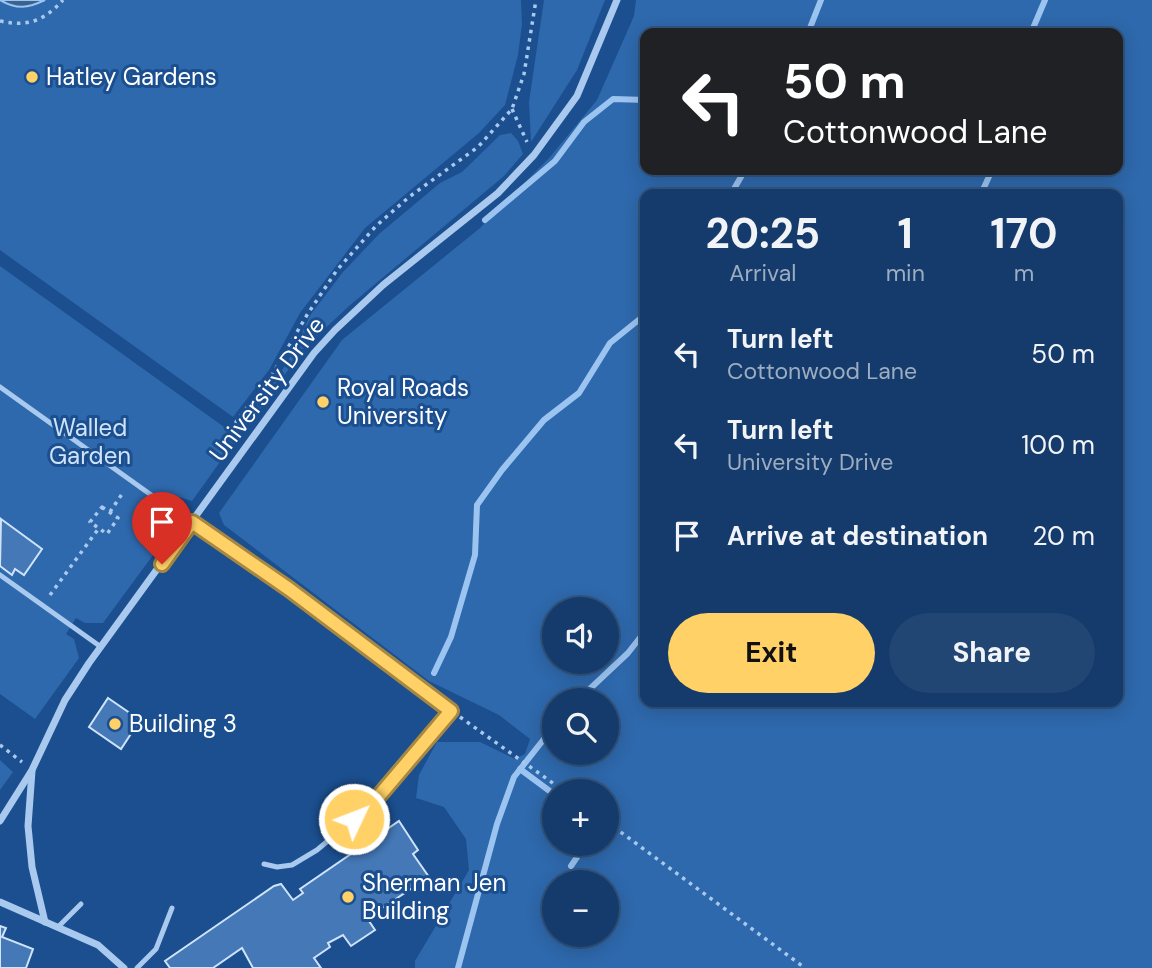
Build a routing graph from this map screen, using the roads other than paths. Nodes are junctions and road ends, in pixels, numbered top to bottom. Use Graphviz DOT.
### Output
graph roads {
  1 [pos="617,0"];
  2 [pos="0,387"];
  3 [pos="192,522"];
  4 [pos="0,575"];
  5 [pos="101,648"];
  6 [pos="32,770"];
  7 [pos="0,821"];
  8 [pos="264,864"];
  9 [pos="0,902"];
  10 [pos="81,905"];
  11 [pos="172,908"];
  12 [pos="45,922"];
  13 [pos="58,927"];
  14 [pos="124,968"];
  15 [pos="137,968"];
  1 -- 3 [label="street, University Drive"];
  2 -- 3 [label="lane"];
  3 -- 5 [label="street, University Drive"];
  3 -- 8 [label="lane"];
  4 -- 5 [label="lane"];
  5 -- 6 [label="street, University Drive"];
  6 -- 7 [label="street, University Drive"];
  6 -- 12 [label="street, University Drive"];
  9 -- 12 [label="street"];
  10 -- 13 [label="lane"];
  11 -- 15 [label="lane"];
  12 -- 13 [label="street"];
  13 -- 14 [label="street"];
}
